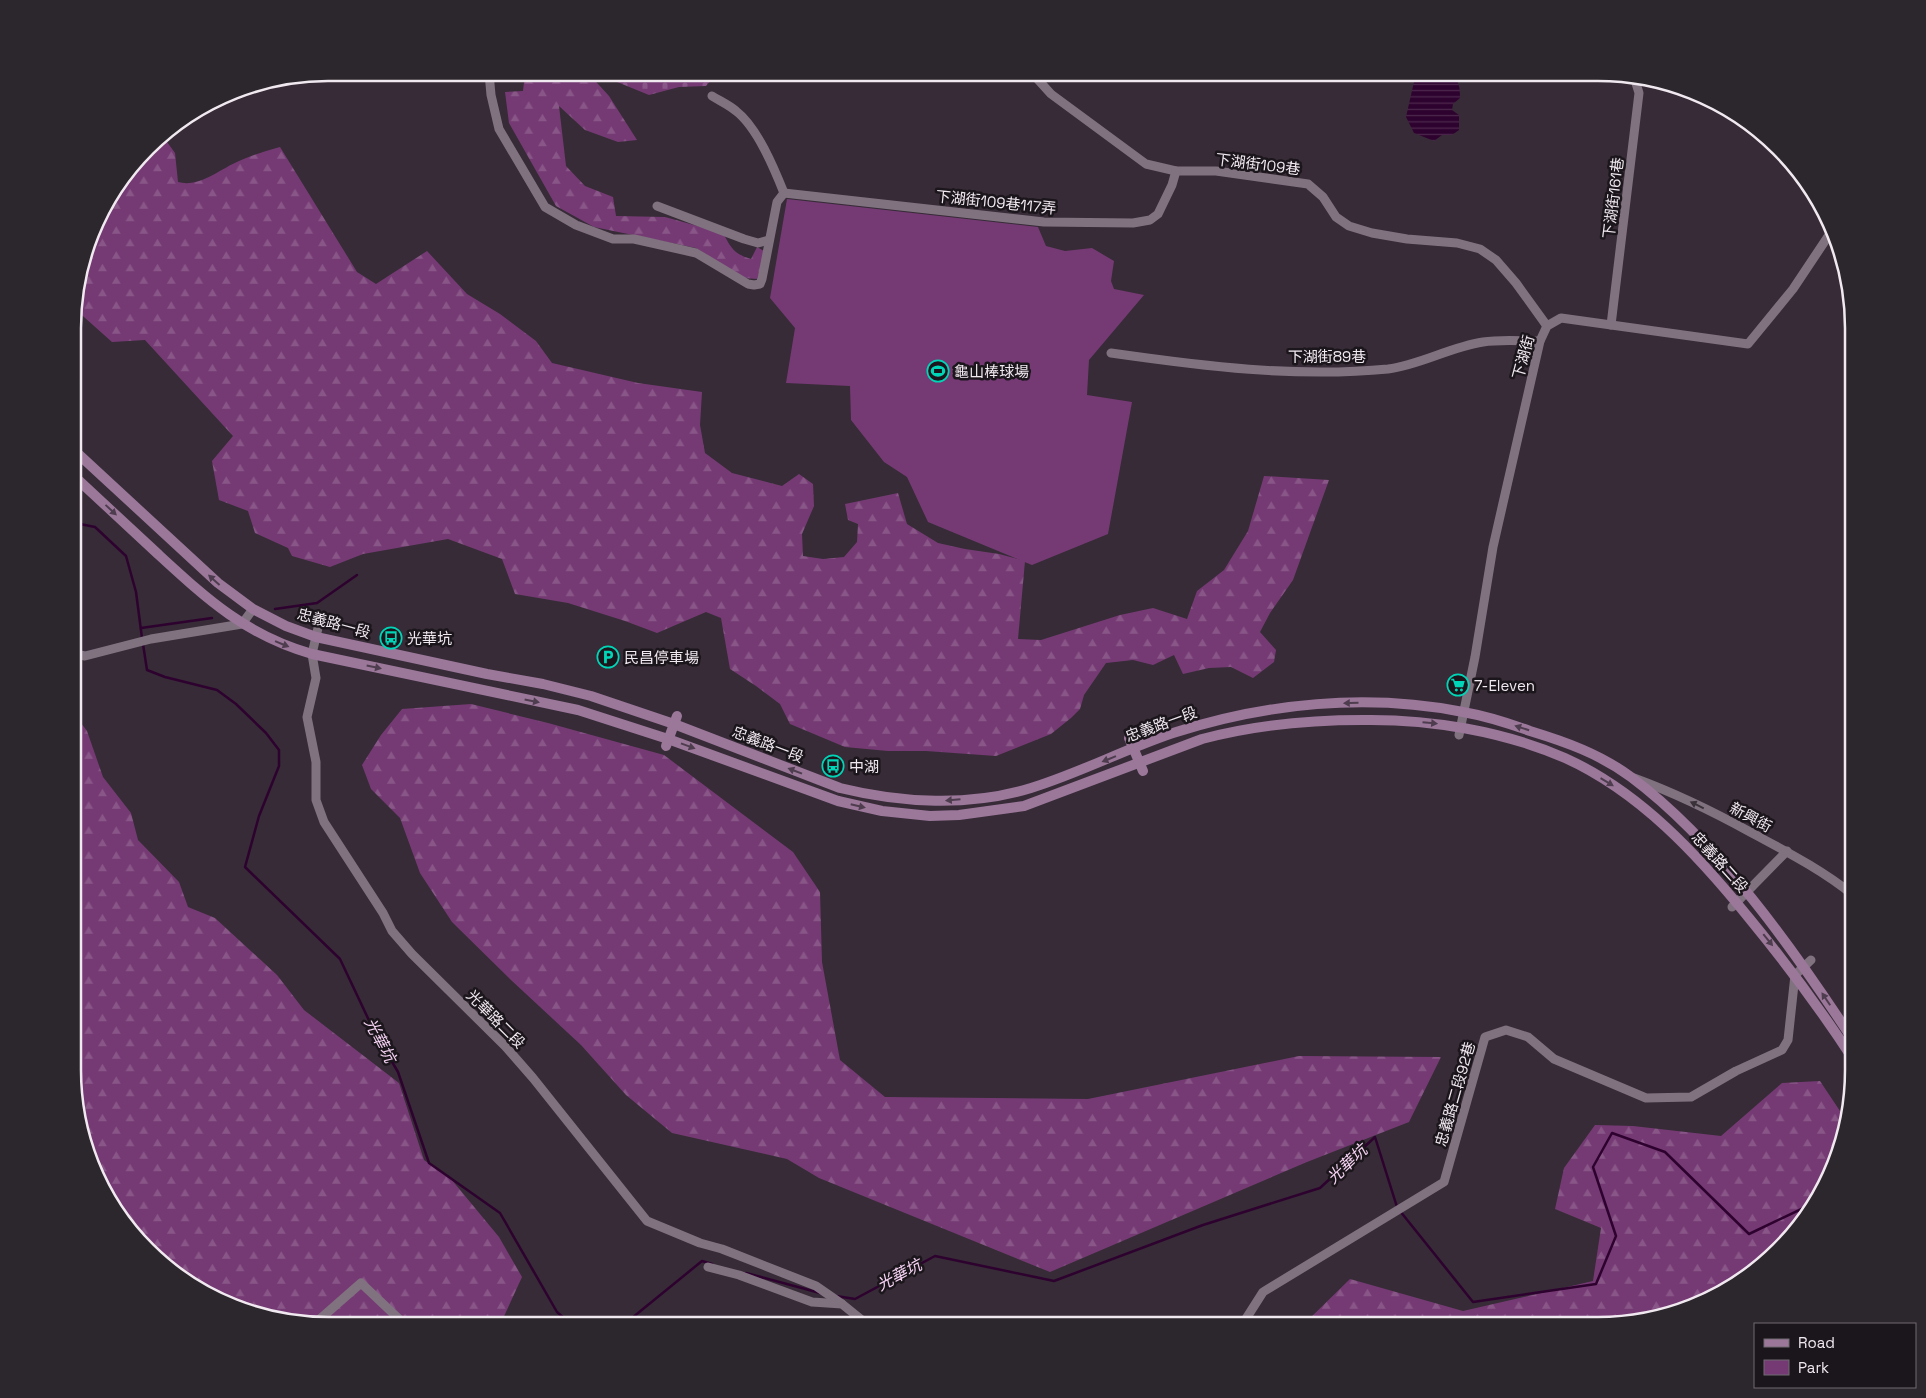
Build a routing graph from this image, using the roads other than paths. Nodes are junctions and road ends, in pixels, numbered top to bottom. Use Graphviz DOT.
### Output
graph roads {
  1 [pos="489,81"];
  2 [pos="1039,81"];
  3 [pos="1636,84"];
  4 [pos="712,96"];
  5 [pos="1176,171"];
  6 [pos="784,192"];
  7 [pos="657,206"];
  8 [pos="1828,238"];
  9 [pos="769,240"];
  10 [pos="1611,325"];
  11 [pos="1547,326"];
  12 [pos="1540,341"];
  13 [pos="1111,353"];
  14 [pos="81,457"];
  15 [pos="81,483"];
  16 [pos="253,609"];
  17 [pos="242,624"];
  18 [pos="317,632"];
  19 [pos="312,654"];
  20 [pos="81,655"];
  21 [pos="1465,712"];
  22 [pos="676,720"];
  23 [pos="1460,731"];
  24 [pos="1129,738"];
  25 [pos="667,743"];
  26 [pos="1568,743"];
  27 [pos="1134,749"];
  28 [pos="1141,767"];
  29 [pos="1630,776"];
  30 [pos="1787,851"];
  31 [pos="1845,890"];
  32 [pos="1747,894"];
  33 [pos="1734,905"];
  34 [pos="1807,963"];
  35 [pos="1795,975"];
  36 [pos="1845,1027"];
  37 [pos="1845,1047"];
  38 [pos="708,1267"];
  39 [pos="842,1304"];
  40 [pos="323,1317"];
  41 [pos="398,1317"];
  42 [pos="858,1317"];
  43 [pos="1247,1317"];
  1 -- 9 [label="street"];
  2 -- 5 [label="street, 下湖街109巷"];
  3 -- 10 [label="street, 下湖街161巷"];
  4 -- 6 [label="street"];
  5 -- 6 [label="street, 下湖街109巷117弄"];
  5 -- 11 [label="street, 下湖街109巷"];
  6 -- 9 [label="street"];
  7 -- 9 [label="street"];
  8 -- 10 [label="street, 下湖街"];
  10 -- 11 [label="street, 下湖街"];
  11 -- 12 [label="street, 下湖街"];
  12 -- 13 [label="street, 下湖街89巷"];
  12 -- 21 [label="street, 下湖街"];
  16 -- 14 [label="main road, 忠義路一段, one-way"];
  15 -- 17 [label="main road, 忠義路一段, one-way"];
  16 -- 17 [label="street"];
  16 -- 18 [label="main road, 忠義路一段"];
  17 -- 19 [label="main road, 忠義路一段, one-way"];
  17 -- 20 [label="street"];
  18 -- 19 [label="street, 光華路二段"];
  18 -- 22 [label="main road, 忠義路一段"];
  19 -- 25 [label="main road, 忠義路一段, one-way"];
  19 -- 39 [label="street, 光華路二段"];
  21 -- 23 [label="street, 下湖街"];
  26 -- 21 [label="main road, 忠義路一段, one-way"];
  21 -- 27 [label="main road, 忠義路一段, one-way"];
  22 -- 25 [label="main road"];
  27 -- 22 [label="main road, 忠義路一段, one-way"];
  28 -- 23 [label="main road, 忠義路一段, one-way"];
  23 -- 33 [label="main road, 忠義路二段, one-way"];
  24 -- 27 [label="main road"];
  25 -- 28 [label="main road, 忠義路一段, one-way"];
  26 -- 29 [label="main road, 忠義路二段"];
  27 -- 28 [label="main road"];
  30 -- 29 [label="street, 新興街, one-way"];
  29 -- 32 [label="main road, 忠義路二段"];
  30 -- 31 [label="street, 新興街"];
  30 -- 32 [label="street"];
  32 -- 33 [label="street"];
  32 -- 34 [label="main road, 忠義路二段"];
  33 -- 35 [label="main road, 忠義路二段, one-way"];
  34 -- 35 [label="street"];
  36 -- 34 [label="main road, 忠義路二段, one-way"];
  35 -- 37 [label="main road, 忠義路二段"];
  35 -- 43 [label="street, 忠義路二段92巷"];
  38 -- 39 [label="street"];
  39 -- 42 [label="street"];
  40 -- 41 [label="street"];
}
